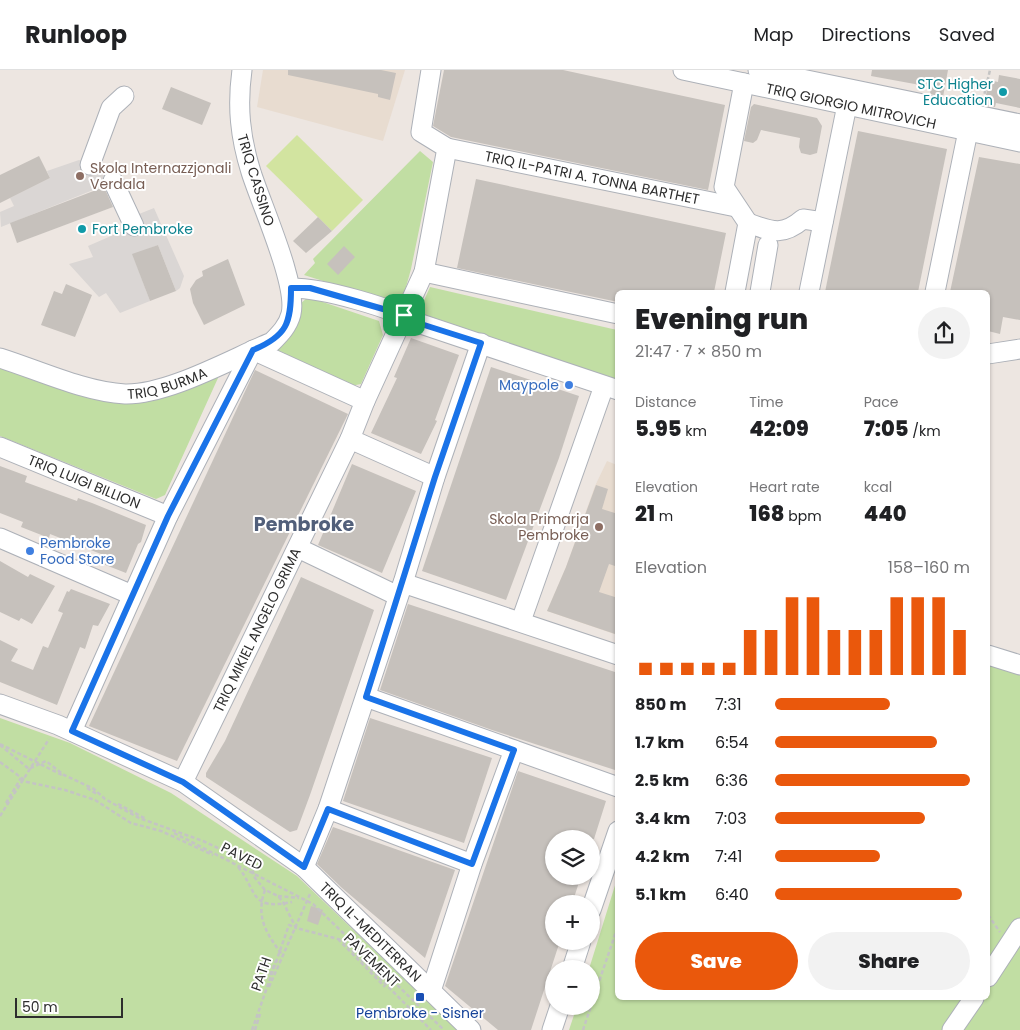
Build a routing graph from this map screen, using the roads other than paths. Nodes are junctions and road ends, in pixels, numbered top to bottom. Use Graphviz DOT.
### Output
graph roads {
  1 [pos="233,70"];
  2 [pos="242,70"];
  3 [pos="431,70"];
  4 [pos="683,70"];
  5 [pos="758,70"];
  6 [pos="744,83"];
  7 [pos="238,98"];
  8 [pos="847,105"];
  9 [pos="113,110"];
  10 [pos="1020,124"];
  11 [pos="968,131"];
  12 [pos="1020,142"];
  13 [pos="447,148"];
  14 [pos="90,164"];
  15 [pos="113,182"];
  16 [pos="736,207"];
  17 [pos="823,222"];
  18 [pos="748,223"];
  19 [pos="134,226"];
  20 [pos="768,245"];
  21 [pos="424,272"];
  22 [pos="291,288"];
  23 [pos="735,290"];
  24 [pos="760,290"];
  25 [pos="809,290"];
  26 [pos="935,290"];
  27 [pos="615,313"];
  28 [pos="404,315"];
  29 [pos="481,343"];
  30 [pos="1020,349"];
  31 [pos="253,350"];
  32 [pos="990,354"];
  33 [pos="0,358"];
  34 [pos="611,388"];
  35 [pos="365,401"];
  36 [pos="350,439"];
  37 [pos="0,447"];
  38 [pos="435,477"];
  39 [pos="168,516"];
  40 [pos="0,538"];
  41 [pos="298,548"];
  42 [pos="400,590"];
  43 [pos="132,595"];
  44 [pos="521,621"];
  45 [pos="615,654"];
  46 [pos="990,656"];
  47 [pos="1020,665"];
  48 [pos="366,697"];
  49 [pos="0,704"];
  50 [pos="65,728"];
  51 [pos="514,750"];
  52 [pos="183,782"];
  53 [pos="615,786"];
  54 [pos="328,809"];
  55 [pos="615,840"];
  56 [pos="472,864"];
  57 [pos="310,874"];
  58 [pos="596,895"];
  59 [pos="1020,928"];
  60 [pos="990,974"];
  61 [pos="431,991"];
  62 [pos="973,1000"];
  63 [pos="557,1015"];
  64 [pos="470,1030"];
  65 [pos="552,1030"];
  66 [pos="952,1030"];
  1 -- 7 [label="street"];
  2 -- 7 [label="street, TRIQ CASSINO"];
  3 -- 13 [label="street"];
  4 -- 6 [label="street, TRIQ GIORGIO MITROVICH"];
  5 -- 10 [label="street"];
  6 -- 8 [label="street, TRIQ GIORGIO MITROVICH"];
  6 -- 16 [label="street"];
  7 -- 22 [label="street, TRIQ CASSINO"];
  8 -- 11 [label="street, TRIQ GIORGIO MITROVICH"];
  8 -- 17 [label="street"];
  9 -- 14 [label="street"];
  11 -- 12 [label="street, TRIQ GIORGIO MITROVICH"];
  11 -- 26 [label="street"];
  13 -- 16 [label="street, TRIQ IL-PATRI A. TONNA BARTHET"];
  13 -- 21 [label="street, TRIQ MIKIEL ANGELO GRIMA"];
  15 -- 19 [label="street"];
  16 -- 18 [label="street"];
  17 -- 18 [label="street"];
  17 -- 25 [label="street"];
  18 -- 23 [label="street"];
  20 -- 24 [label="street"];
  21 -- 27 [label="street"];
  21 -- 28 [label="street, TRIQ MIKIEL ANGELO GRIMA"];
  22 -- 28 [label="street"];
  22 -- 31 [label="street, TRIQ BURMA"];
  28 -- 29 [label="street"];
  28 -- 35 [label="street, TRIQ MIKIEL ANGELO GRIMA"];
  29 -- 34 [label="street"];
  29 -- 38 [label="street"];
  30 -- 32 [label="street"];
  31 -- 33 [label="street, TRIQ BURMA"];
  31 -- 35 [label="street"];
  31 -- 39 [label="street"];
  34 -- 44 [label="street"];
  35 -- 36 [label="street, TRIQ MIKIEL ANGELO GRIMA"];
  36 -- 38 [label="street"];
  36 -- 41 [label="street, TRIQ MIKIEL ANGELO GRIMA"];
  37 -- 39 [label="street, TRIQ LUIGI BILLION"];
  38 -- 42 [label="street"];
  39 -- 43 [label="street"];
  40 -- 43 [label="street"];
  41 -- 42 [label="street"];
  41 -- 52 [label="street, TRIQ MIKIEL ANGELO GRIMA"];
  42 -- 44 [label="street"];
  42 -- 48 [label="street"];
  43 -- 50 [label="street"];
  44 -- 45 [label="street"];
  46 -- 47 [label="street"];
  48 -- 51 [label="street"];
  48 -- 54 [label="street"];
  49 -- 50 [label="street, TRIQ IL-MEDITERRAN"];
  50 -- 52 [label="street, TRIQ IL-MEDITERRAN"];
  51 -- 53 [label="street"];
  51 -- 56 [label="street"];
  52 -- 57 [label="street, TRIQ IL-MEDITERRAN"];
  54 -- 56 [label="street"];
  54 -- 57 [label="street"];
  55 -- 58 [label="street"];
  56 -- 61 [label="street"];
  57 -- 61 [label="street, TRIQ IL-MEDITERRAN"];
  59 -- 60 [label="street"];
  61 -- 64 [label="street, TRIQ IL-MEDITERRAN"];
  62 -- 66 [label="street"];
  63 -- 65 [label="street"];
}
